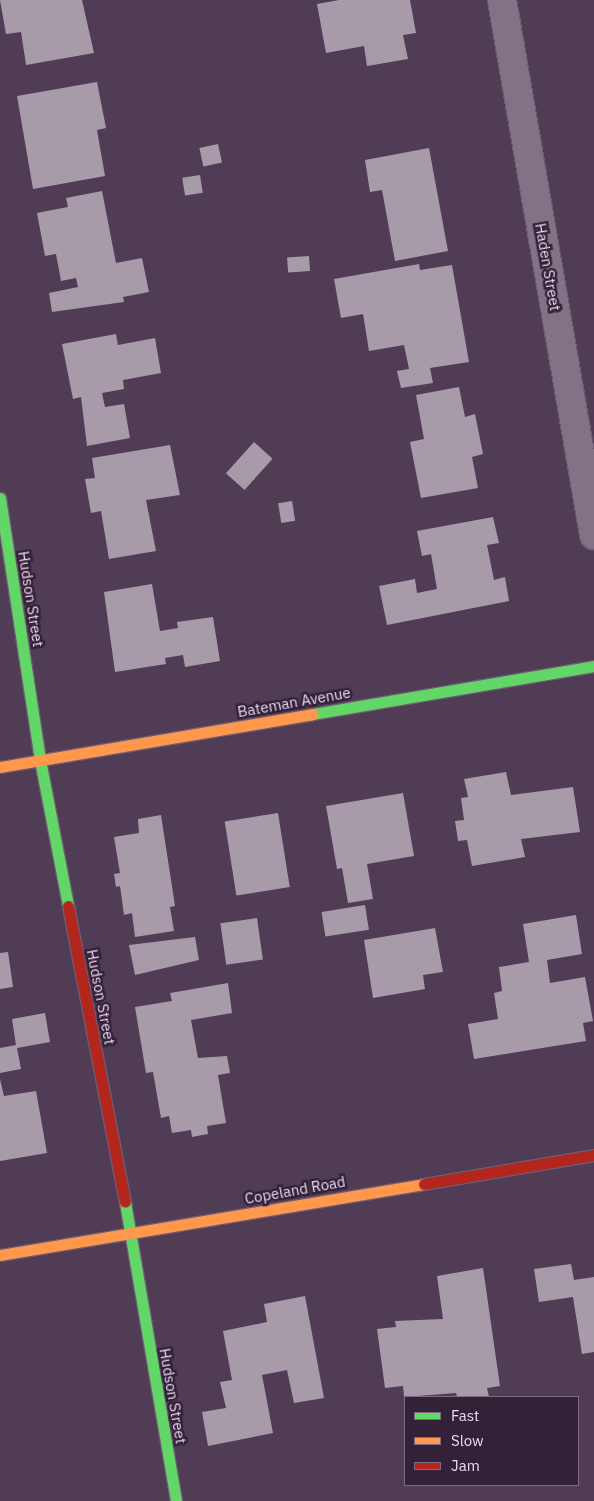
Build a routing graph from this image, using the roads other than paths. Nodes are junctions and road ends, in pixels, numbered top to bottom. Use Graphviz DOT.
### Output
graph roads {
  1 [pos="502,0"];
  2 [pos="0,498"];
  3 [pos="594,534"];
  4 [pos="594,666"];
  5 [pos="40,760"];
  6 [pos="0,767"];
  7 [pos="594,1155"];
  8 [pos="131,1233"];
  9 [pos="0,1255"];
  10 [pos="176,1501"];
  1 -- 3 [label="street, Haden Street"];
  2 -- 5 [label="street, Hudson Street"];
  4 -- 5 [label="street, Bateman Avenue"];
  5 -- 6 [label="street, Bateman Avenue"];
  5 -- 8 [label="street, Hudson Street"];
  7 -- 8 [label="street, Copeland Road"];
  8 -- 9 [label="street, Copeland Road"];
  8 -- 10 [label="street, Hudson Street"];
}
